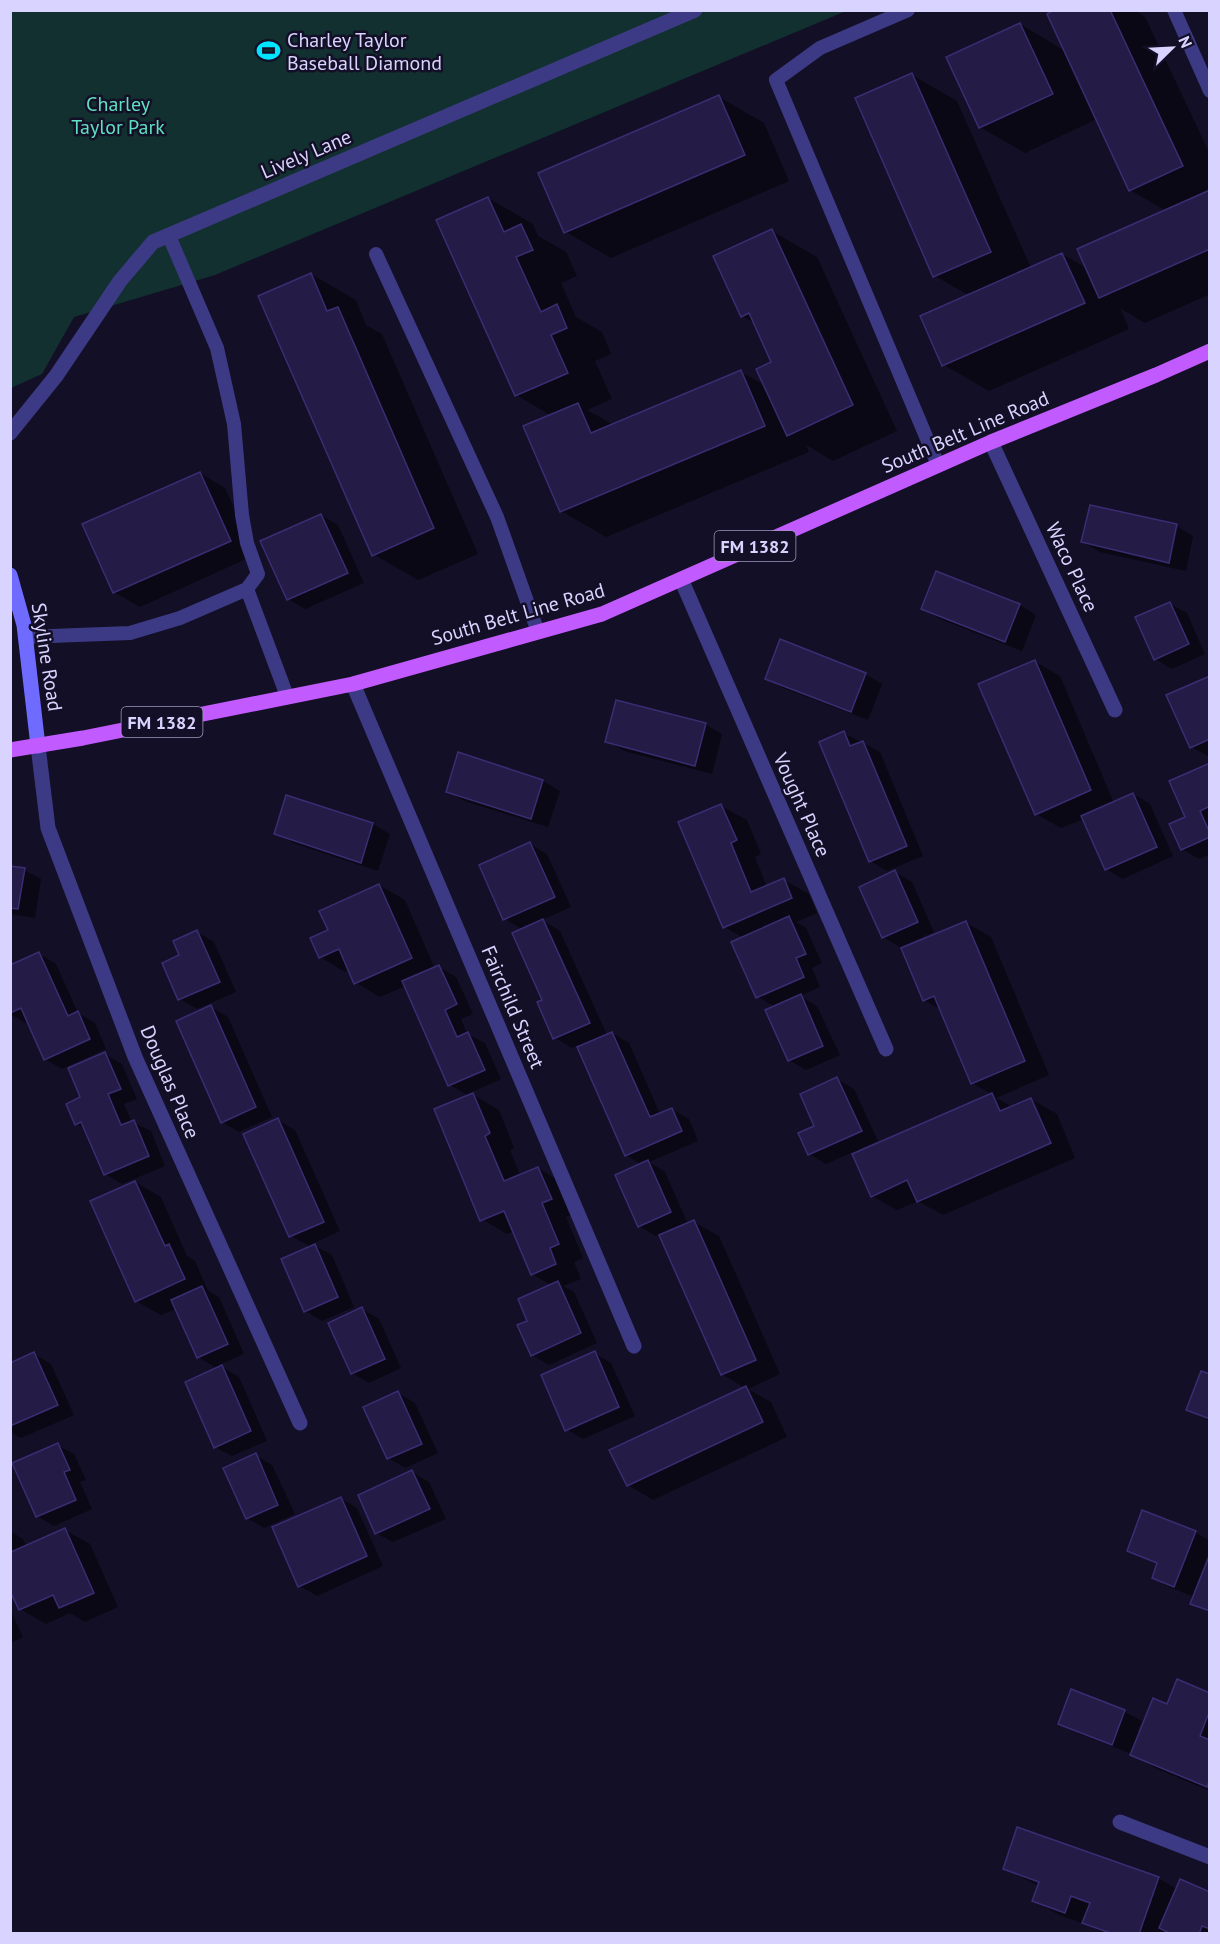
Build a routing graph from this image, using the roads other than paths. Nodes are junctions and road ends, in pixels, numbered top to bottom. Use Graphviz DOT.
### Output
graph roads {
  1 [pos="695,10"];
  2 [pos="908,10"];
  3 [pos="1174,10"];
  4 [pos="1209,91"];
  5 [pos="169,236"];
  6 [pos="376,254"];
  7 [pos="1209,351"];
  8 [pos="10,433"];
  9 [pos="991,442"];
  10 [pos="938,465"];
  11 [pos="10,575"];
  12 [pos="681,579"];
  13 [pos="247,590"];
  14 [pos="538,632"];
  15 [pos="25,637"];
  16 [pos="353,684"];
  17 [pos="287,696"];
  18 [pos="1115,710"];
  19 [pos="38,746"];
  20 [pos="10,750"];
  21 [pos="886,1049"];
  22 [pos="634,1346"];
  23 [pos="300,1423"];
  24 [pos="1120,1822"];
  25 [pos="1209,1857"];
  1 -- 5 [label="street, Lively Lane"];
  2 -- 10 [label="lane"];
  3 -- 4 [label="lane"];
  5 -- 8 [label="street, Lively Lane"];
  5 -- 13 [label="lane"];
  6 -- 14 [label="lane"];
  7 -- 9 [label="main road, South Belt Line Road / FM 1382"];
  9 -- 10 [label="main road, South Belt Line Road / FM 1382"];
  9 -- 18 [label="street, Waco Place"];
  10 -- 12 [label="main road, South Belt Line Road / FM 1382"];
  11 -- 15 [label="street, Skyline Road"];
  12 -- 14 [label="main road, South Belt Line Road / FM 1382"];
  12 -- 21 [label="street, Vought Place"];
  13 -- 15 [label="lane"];
  13 -- 17 [label="lane"];
  14 -- 16 [label="main road, South Belt Line Road / FM 1382"];
  15 -- 19 [label="street, Skyline Road"];
  16 -- 17 [label="main road, South Belt Line Road / FM 1382"];
  16 -- 22 [label="street, Fairchild Street"];
  17 -- 19 [label="main road, South Belt Line Road / FM 1382"];
  19 -- 20 [label="main road, South Belt Line Road / FM 1382"];
  19 -- 23 [label="street, Douglas Place"];
  24 -- 25 [label="street"];
}
